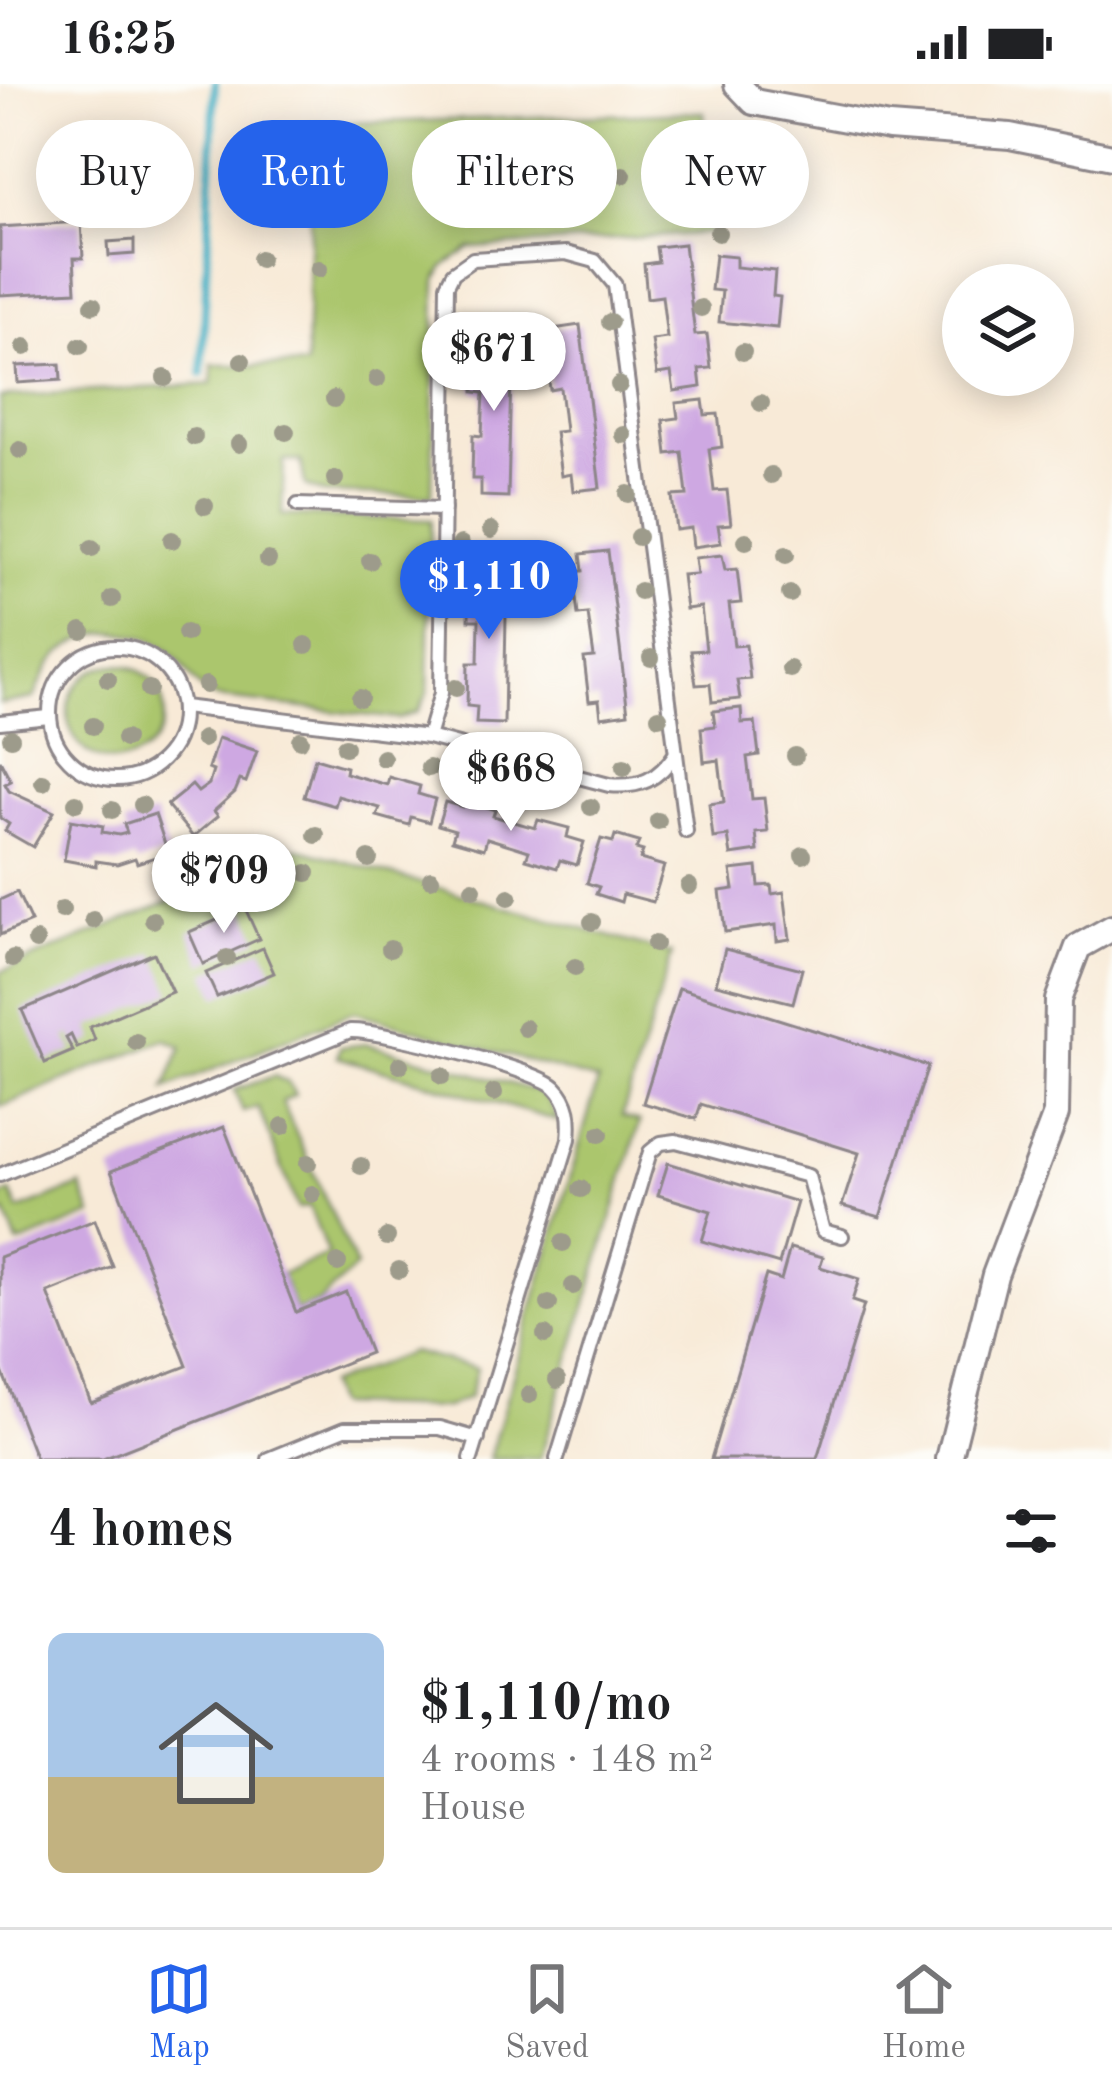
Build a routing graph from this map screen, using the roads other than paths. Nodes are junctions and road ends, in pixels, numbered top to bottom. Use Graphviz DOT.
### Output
graph roads {
  1 [pos="737,84"];
  2 [pos="1112,157"];
  3 [pos="298,505"];
  4 [pos="444,509"];
  5 [pos="183,707"];
  6 [pos="49,717"];
  7 [pos="0,722"];
  8 [pos="428,736"];
  9 [pos="676,753"];
  10 [pos="686,831"];
  11 [pos="1112,928"];
  12 [pos="0,1175"];
  13 [pos="842,1236"];
  14 [pos="478,1439"];
  15 [pos="269,1459"];
  16 [pos="471,1459"];
  17 [pos="556,1459"];
  18 [pos="950,1459"];
  1 -- 2 [label="street"];
  3 -- 4 [label="lane"];
  4 -- 8 [label="lane"];
  4 -- 9 [label="lane"];
  5 -- 6 [label="lane"];
  5 -- 6 [label="lane"];
  5 -- 8 [label="lane"];
  6 -- 7 [label="lane"];
  8 -- 9 [label="lane"];
  9 -- 10 [label="lane"];
  11 -- 18 [label="street"];
  12 -- 14 [label="lane"];
  13 -- 17 [label="lane"];
  14 -- 15 [label="lane"];
  14 -- 16 [label="lane"];
}
